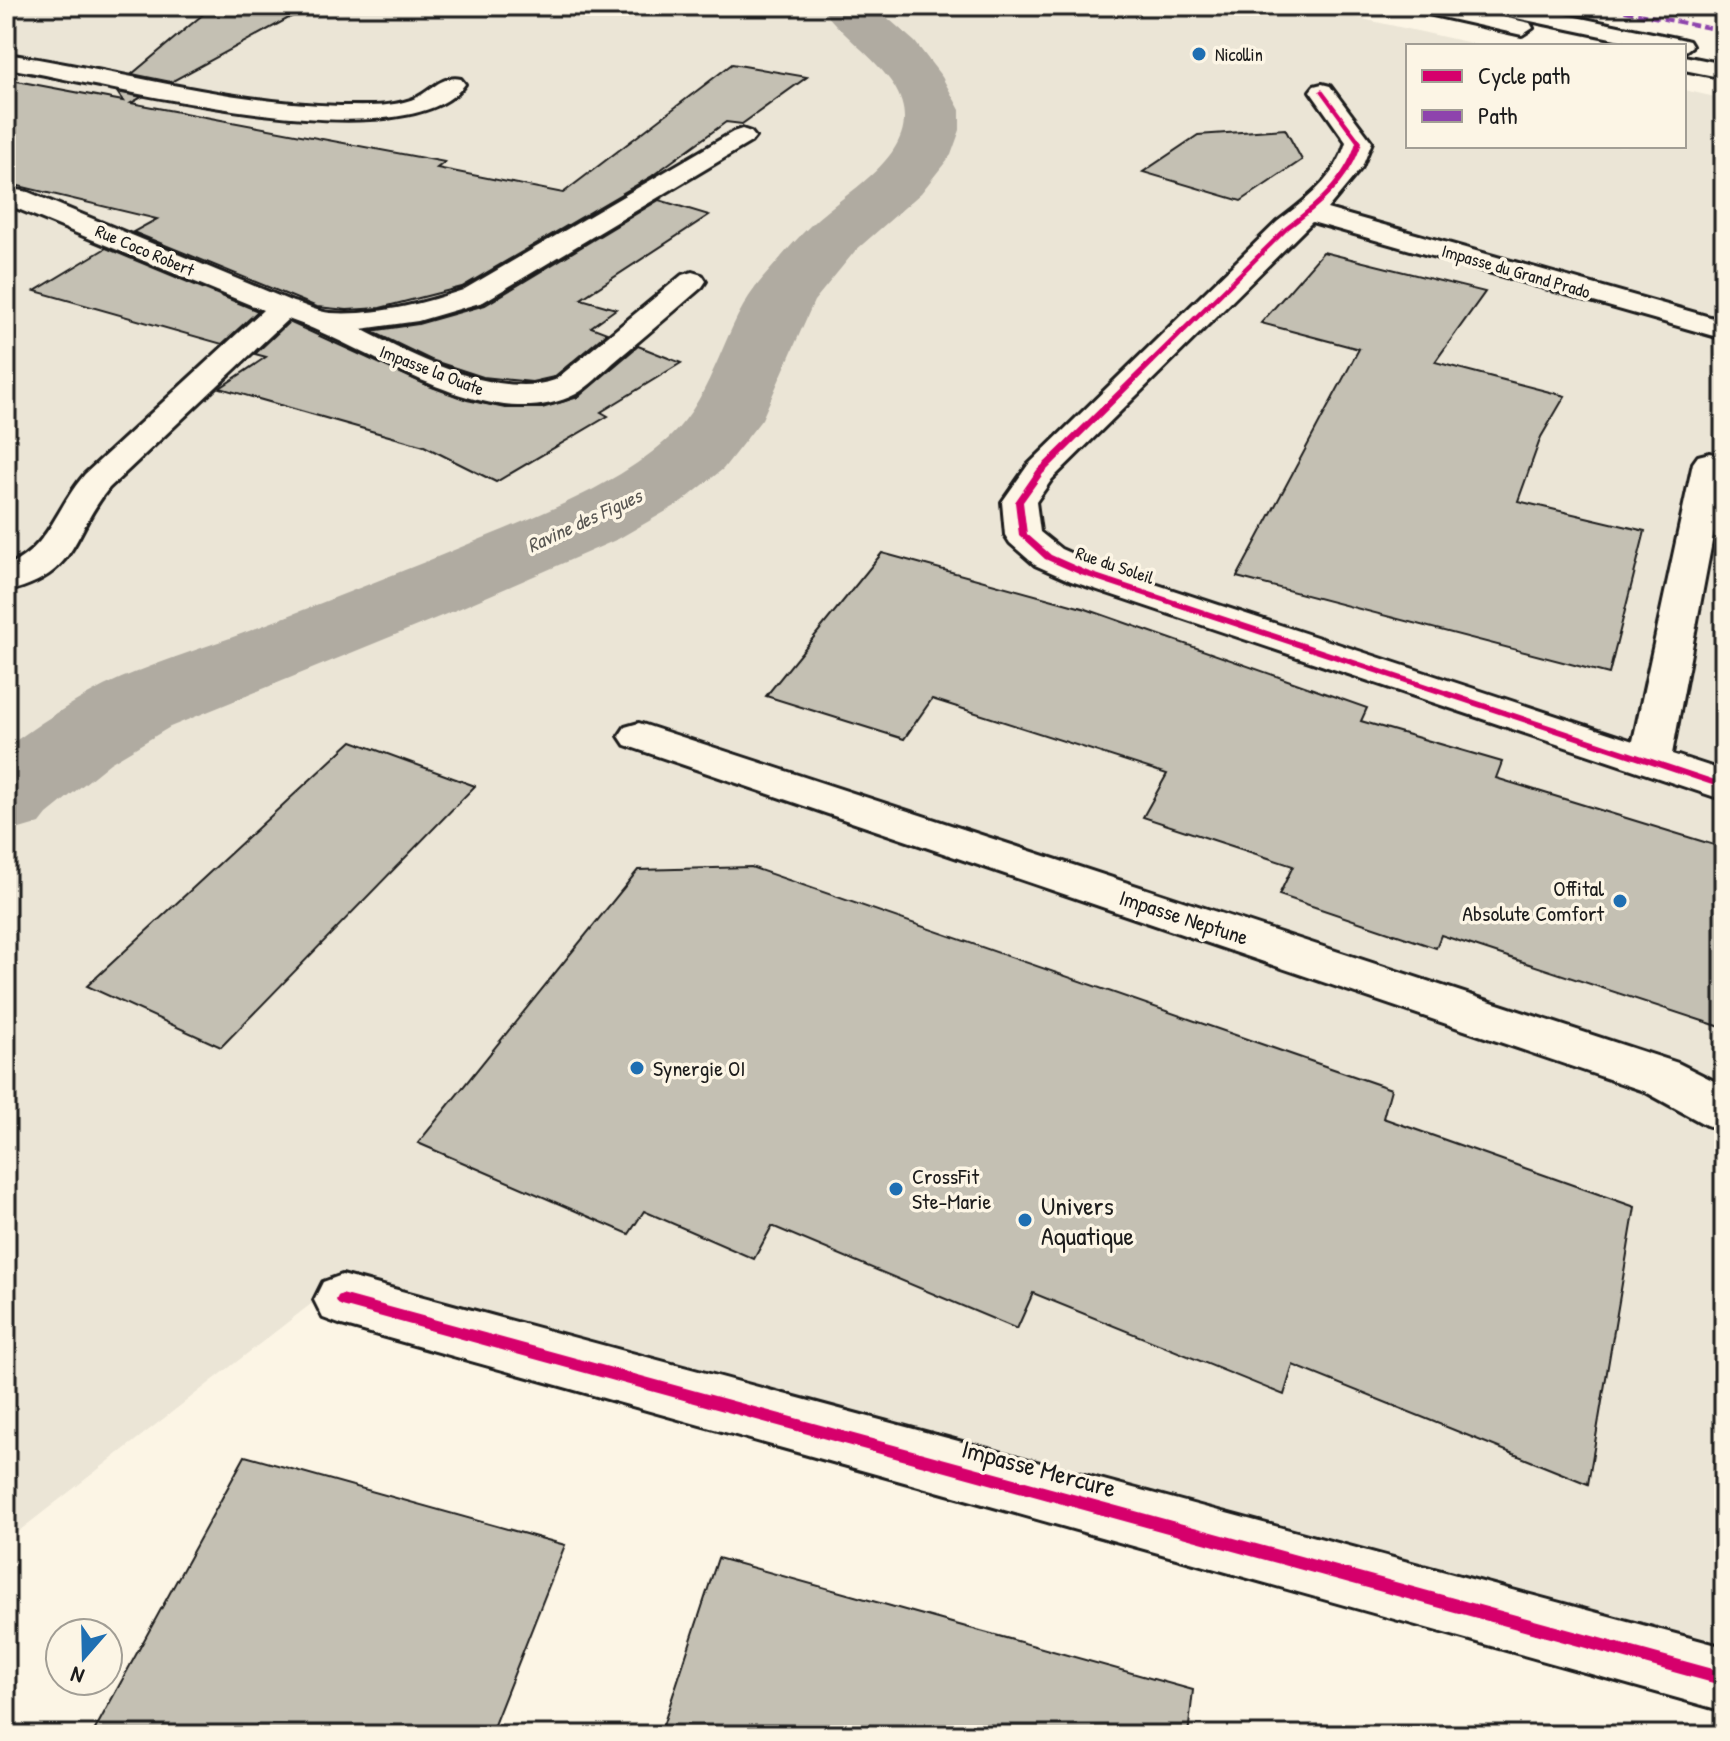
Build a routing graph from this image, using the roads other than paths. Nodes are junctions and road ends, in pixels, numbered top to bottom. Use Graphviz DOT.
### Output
graph roads {
  1 [pos="1423,6"];
  2 [pos="1492,6"];
  3 [pos="1598,44"];
  4 [pos="1673,44"];
  5 [pos="1686,47"];
  6 [pos="1724,55"];
  7 [pos="6,61"];
  8 [pos="1686,63"];
  9 [pos="1724,71"];
  10 [pos="453,84"];
  11 [pos="1322,91"];
  12 [pos="742,137"];
  13 [pos="6,196"];
  14 [pos="1308,212"];
  15 [pos="692,281"];
  16 [pos="283,308"];
  17 [pos="326,322"];
  18 [pos="1724,330"];
  19 [pos="1710,463"];
  20 [pos="6,581"];
  21 [pos="639,736"];
  22 [pos="1650,760"];
  23 [pos="1724,786"];
  24 [pos="1724,1110"];
  25 [pos="342,1300"];
  26 [pos="1724,1679"];
  1 -- 3 [label="main road"];
  2 -- 4 [label="main road"];
  5 -- 6 [label="main road"];
  7 -- 10 [label="main road"];
  8 -- 9 [label="main road"];
  11 -- 14 [label="main road, Rue du Soleil"];
  12 -- 17 [label="main road"];
  13 -- 16 [label="main road, Rue Coco Robert"];
  14 -- 18 [label="main road, Impasse du Grand Prado"];
  14 -- 22 [label="main road, Rue du Soleil"];
  15 -- 17 [label="main road, Impasse la Ouate"];
  16 -- 17 [label="main road, Impasse la Ouate"];
  16 -- 20 [label="main road"];
  19 -- 22 [label="main road"];
  21 -- 24 [label="main road, Impasse Neptune"];
  22 -- 23 [label="main road, Rue du Soleil"];
  25 -- 26 [label="main road, Impasse Mercure"];
}
